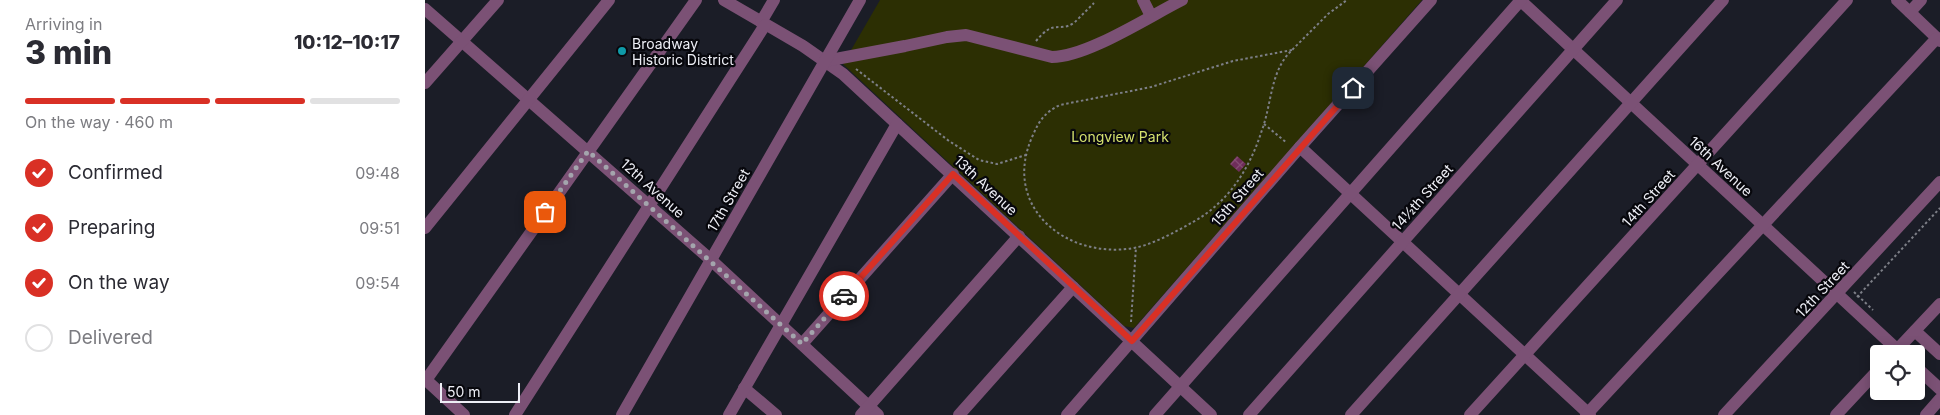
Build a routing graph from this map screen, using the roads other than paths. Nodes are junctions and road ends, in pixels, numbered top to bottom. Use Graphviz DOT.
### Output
graph roads {
  1 [pos="498,0"];
  2 [pos="609,0"];
  3 [pos="695,0"];
  4 [pos="724,0"];
  5 [pos="774,0"];
  6 [pos="860,0"];
  7 [pos="1143,0"];
  8 [pos="1182,0"];
  9 [pos="1431,0"];
  10 [pos="1521,0"];
  11 [pos="1617,0"];
  12 [pos="1723,0"];
  13 [pos="1847,0"];
  14 [pos="1897,0"];
  15 [pos="1921,0"];
  16 [pos="425,8"];
  17 [pos="1910,12"];
  18 [pos="1151,16"];
  19 [pos="763,24"];
  20 [pos="1939,39"];
  21 [pos="462,41"];
  22 [pos="1574,49"];
  23 [pos="825,61"];
  24 [pos="425,83"];
  25 [pos="528,99"];
  26 [pos="1631,102"];
  27 [pos="897,124"];
  28 [pos="1298,149"];
  29 [pos="588,151"];
  30 [pos="1699,165"];
  31 [pos="953,174"];
  32 [pos="1940,182"];
  33 [pos="1350,192"];
  34 [pos="650,205"];
  35 [pos="1763,226"];
  36 [pos="425,228"];
  37 [pos="1019,236"];
  38 [pos="1403,241"];
  39 [pos="711,260"];
  40 [pos="1073,287"];
  41 [pos="1460,294"];
  42 [pos="1838,294"];
  43 [pos="1940,304"];
  44 [pos="780,324"];
  45 [pos="1915,331"];
  46 [pos="1132,335"];
  47 [pos="802,344"];
  48 [pos="1890,345"];
  49 [pos="1903,345"];
  50 [pos="1940,354"];
  51 [pos="1526,355"];
  52 [pos="1925,375"];
  53 [pos="1870,378"];
  54 [pos="426,379"];
  55 [pos="1180,387"];
  56 [pos="744,388"];
  57 [pos="1940,389"];
  58 [pos="1940,399"];
  59 [pos="865,410"];
  60 [pos="1588,414"];
  61 [pos="464,415"];
  62 [pos="515,415"];
  63 [pos="622,415"];
  64 [pos="729,415"];
  65 [pos="776,415"];
  66 [pos="878,415"];
  67 [pos="959,415"];
  68 [pos="1067,415"];
  69 [pos="1155,415"];
  70 [pos="1211,415"];
  71 [pos="1249,415"];
  72 [pos="1351,415"];
  73 [pos="1470,415"];
  74 [pos="1724,415"];
  75 [pos="1835,415"];
  76 [pos="1926,415"];
  1 -- 21 [label="street"];
  2 -- 25 [label="street"];
  3 -- 29 [label="street"];
  4 -- 19 [label="street, 13th Avenue"];
  5 -- 19 [label="street"];
  6 -- 23 [label="street, 17th Street"];
  7 -- 18 [label="street"];
  8 -- 18 [label="street"];
  9 -- 28 [label="street, 15th Street"];
  10 -- 22 [label="street, 16th Avenue"];
  10 -- 33 [label="street"];
  11 -- 22 [label="street, 14½th Street"];
  12 -- 26 [label="street"];
  13 -- 30 [label="street, 14th Street"];
  14 -- 17 [label="street"];
  15 -- 17 [label="street"];
  16 -- 21 [label="street, 12th Avenue"];
  17 -- 20 [label="street"];
  18 -- 23 [label="street"];
  19 -- 23 [label="street, 13th Avenue"];
  19 -- 34 [label="street"];
  20 -- 35 [label="street"];
  21 -- 24 [label="street"];
  21 -- 25 [label="street, 12th Avenue"];
  22 -- 26 [label="street, 16th Avenue"];
  22 -- 38 [label="street, 14½th Street"];
  23 -- 27 [label="street, 13th Avenue"];
  23 -- 39 [label="street, 17th Street"];
  25 -- 29 [label="street, 12th Avenue"];
  25 -- 36 [label="street"];
  26 -- 30 [label="street, 16th Avenue"];
  26 -- 41 [label="street"];
  27 -- 31 [label="street, 13th Avenue"];
  27 -- 44 [label="street"];
  28 -- 33 [label="street"];
  28 -- 46 [label="street, 15th Street"];
  29 -- 34 [label="street, 12th Avenue"];
  29 -- 54 [label="street"];
  30 -- 35 [label="street, 16th Avenue"];
  30 -- 51 [label="street, 14th Street"];
  31 -- 37 [label="street, 13th Avenue"];
  31 -- 47 [label="street"];
  32 -- 42 [label="street, 12th Street"];
  33 -- 38 [label="street"];
  33 -- 55 [label="street"];
  34 -- 39 [label="street, 12th Avenue"];
  34 -- 62 [label="street"];
  35 -- 42 [label="street, 16th Avenue"];
  35 -- 60 [label="street"];
  37 -- 40 [label="street, 13th Avenue"];
  37 -- 59 [label="street"];
  38 -- 41 [label="street"];
  38 -- 71 [label="street, 14½th Street"];
  39 -- 44 [label="street, 12th Avenue"];
  39 -- 63 [label="street, 17th Street"];
  40 -- 46 [label="street, 13th Avenue"];
  40 -- 67 [label="street"];
  41 -- 51 [label="street"];
  41 -- 72 [label="street"];
  42 -- 48 [label="street, 16th Avenue"];
  42 -- 74 [label="street, 12th Street"];
  43 -- 45 [label="street"];
  44 -- 47 [label="street, 12th Avenue"];
  44 -- 56 [label="street"];
  45 -- 49 [label="street"];
  45 -- 50 [label="street"];
  46 -- 55 [label="street, 13th Avenue"];
  46 -- 68 [label="street, 15th Street"];
  47 -- 59 [label="street, 12th Avenue"];
  51 -- 60 [label="street"];
  51 -- 73 [label="street, 14th Street"];
  52 -- 57 [label="street"];
  53 -- 75 [label="street"];
  54 -- 61 [label="street"];
  55 -- 69 [label="street"];
  55 -- 70 [label="street, 13th Avenue"];
  56 -- 64 [label="street"];
  56 -- 65 [label="street"];
  58 -- 76 [label="street"];
  59 -- 66 [label="street, 12th Avenue"];
}
